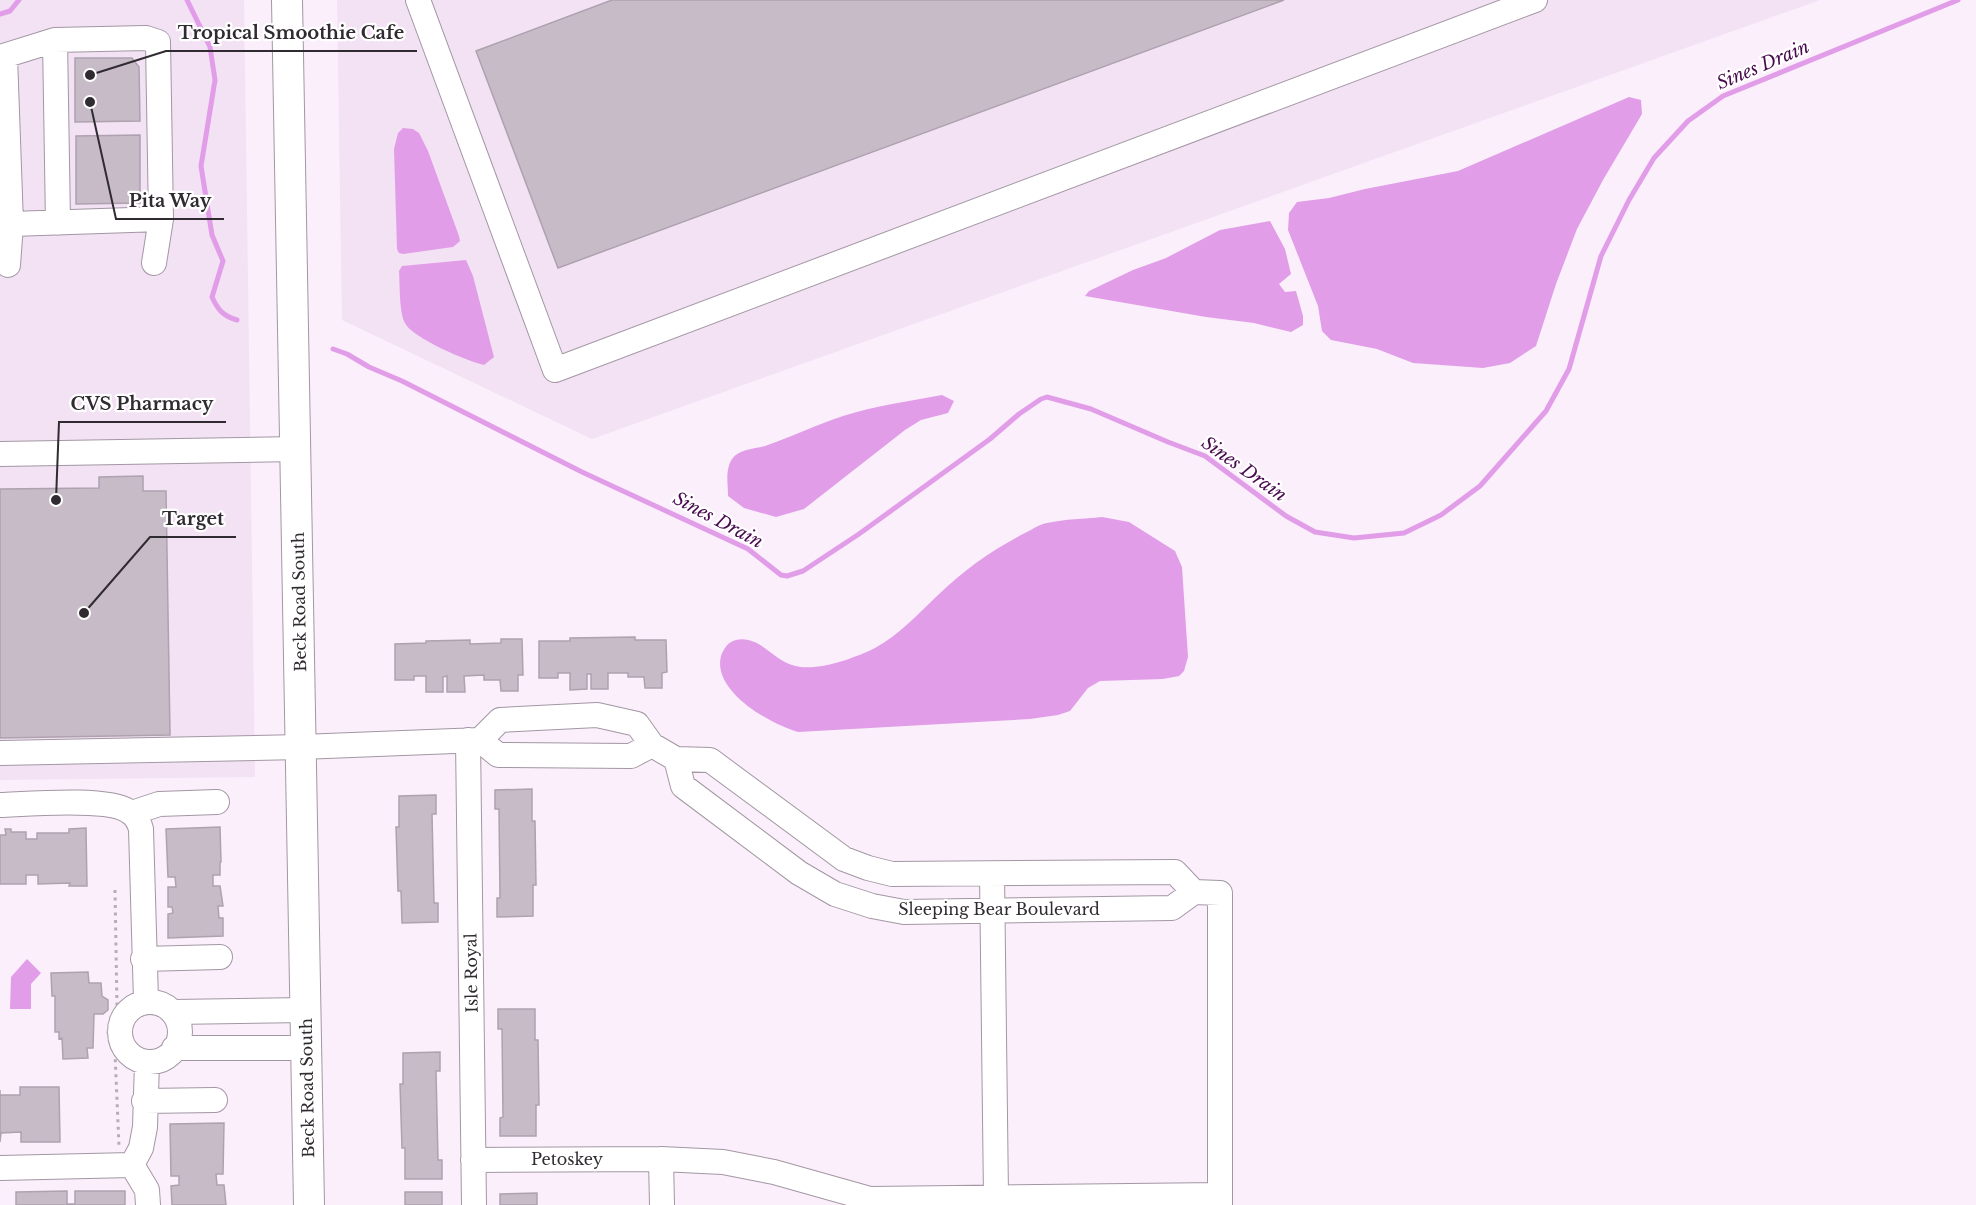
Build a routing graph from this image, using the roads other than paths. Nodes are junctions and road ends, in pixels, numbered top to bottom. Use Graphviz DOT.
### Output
graph roads {
  1 [pos="287,0"];
  2 [pos="418,0"];
  3 [pos="1535,0"];
  4 [pos="55,40"];
  5 [pos="3,56"];
  6 [pos="161,219"];
  7 [pos="58,223"];
  8 [pos="11,224"];
  9 [pos="154,263"];
  10 [pos="8,265"];
  11 [pos="297,449"];
  12 [pos="0,454"];
  13 [pos="474,740"];
  14 [pos="652,745"];
  15 [pos="301,747"];
  16 [pos="0,753"];
  17 [pos="676,759"];
  18 [pos="217,802"];
  19 [pos="0,805"];
  20 [pos="132,813"];
  21 [pos="992,874"];
  22 [pos="1194,892"];
  23 [pos="992,911"];
  24 [pos="220,957"];
  25 [pos="143,959"];
  26 [pos="146,1001"];
  27 [pos="306,1010"];
  28 [pos="173,1012"];
  29 [pos="174,1048"];
  30 [pos="307,1048"];
  31 [pos="147,1062"];
  32 [pos="214,1100"];
  33 [pos="144,1101"];
  34 [pos="125,1156"];
  35 [pos="661,1159"];
  36 [pos="473,1160"];
  37 [pos="0,1168"];
  38 [pos="996,1197"];
  39 [pos="1220,1200"];
  40 [pos="148,1205"];
  41 [pos="309,1205"];
  42 [pos="474,1205"];
  43 [pos="662,1205"];
  1 -- 11 [label="main road, Beck Road South"];
  2 -- 3 [label="street"];
  4 -- 5 [label="street"];
  4 -- 6 [label="street"];
  4 -- 7 [label="street"];
  5 -- 8 [label="street"];
  6 -- 7 [label="street"];
  6 -- 9 [label="street"];
  7 -- 8 [label="street"];
  8 -- 10 [label="street"];
  11 -- 12 [label="street"];
  11 -- 15 [label="main road, Beck Road South"];
  13 -- 14 [label="street"];
  13 -- 14 [label="street, Sleeping Bear Boulevard"];
  13 -- 15 [label="street"];
  13 -- 36 [label="street, Isle Royal"];
  14 -- 17 [label="street, Sleeping Bear Boulevard"];
  15 -- 16 [label="street"];
  15 -- 27 [label="main road, Beck Road South"];
  17 -- 21 [label="street, Sleeping Bear Boulevard"];
  17 -- 23 [label="street, Sleeping Bear Boulevard"];
  18 -- 20 [label="street"];
  19 -- 20 [label="street"];
  20 -- 25 [label="street"];
  21 -- 22 [label="street, Sleeping Bear Boulevard"];
  21 -- 23 [label="street"];
  22 -- 23 [label="street, Sleeping Bear Boulevard"];
  22 -- 39 [label="street"];
  23 -- 38 [label="street"];
  24 -- 25 [label="street"];
  25 -- 26 [label="street"];
  26 -- 28 [label="street"];
  26 -- 31 [label="street"];
  27 -- 28 [label="street"];
  27 -- 30 [label="main road, Beck Road South"];
  28 -- 29 [label="street"];
  29 -- 30 [label="street"];
  29 -- 31 [label="street"];
  30 -- 41 [label="main road, Beck Road South"];
  31 -- 33 [label="street"];
  32 -- 33 [label="street"];
  33 -- 34 [label="street"];
  34 -- 37 [label="street"];
  34 -- 40 [label="street"];
  35 -- 36 [label="street, Petoskey"];
  35 -- 38 [label="street, Petoskey"];
  35 -- 43 [label="street"];
  36 -- 42 [label="street, Isle Royal"];
  38 -- 39 [label="street, Petoskey"];
}
